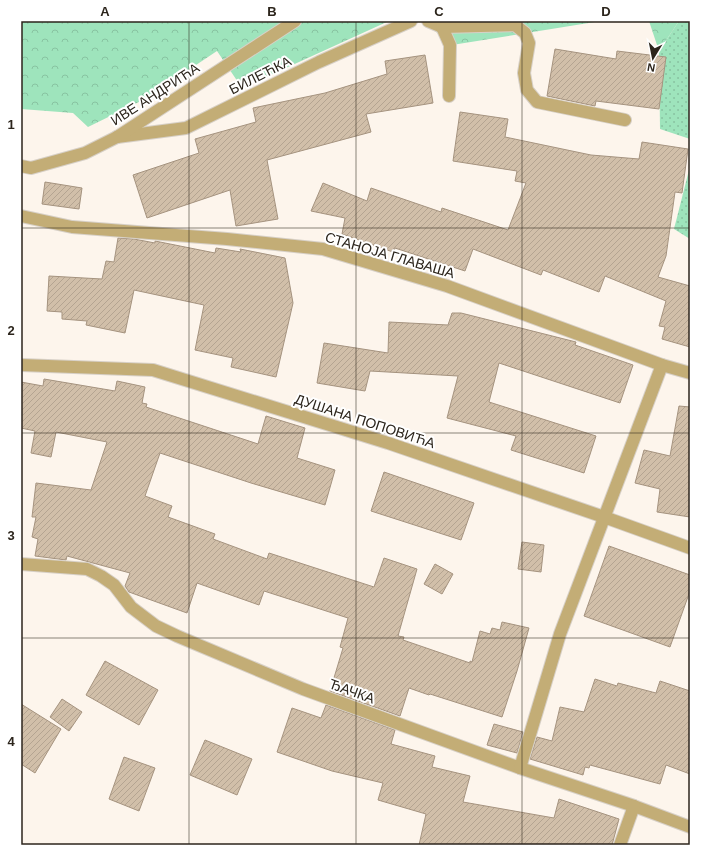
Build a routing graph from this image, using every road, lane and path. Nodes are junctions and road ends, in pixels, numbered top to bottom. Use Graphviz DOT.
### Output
graph roads {
  1 [pos="295,21"];
  2 [pos="411,21"];
  3 [pos="428,21"];
  4 [pos="442,27"];
  5 [pos="449,96"];
  6 [pos="625,120"];
  7 [pos="117,137"];
  8 [pos="21,166"];
  9 [pos="21,216"];
  10 [pos="21,365"];
  11 [pos="662,366"];
  12 [pos="690,373"];
  13 [pos="604,517"];
  14 [pos="690,548"];
  15 [pos="21,564"];
  16 [pos="520,768"];
  17 [pos="634,806"];
  18 [pos="690,827"];
  19 [pos="620,845"];
  1 -- 7 [label="street, ИВЕ АНДРИЋА"];
  2 -- 7 [label="street, БИЛЕЋКА"];
  3 -- 4 [label="street"];
  4 -- 5 [label="street"];
  4 -- 6 [label="street"];
  7 -- 8 [label="street, ИВЕ АНДРИЋА"];
  9 -- 11 [label="street, СТАНОЈА ГЛАВАША"];
  10 -- 13 [label="street, ДУШАНА ПОПОВИЋА"];
  11 -- 12 [label="street, СТАНОЈА ГЛАВАША"];
  11 -- 13 [label="street"];
  13 -- 14 [label="street, ДУШАНА ПОПОВИЋА"];
  13 -- 16 [label="street"];
  15 -- 16 [label="street, ЂАЧКА"];
  16 -- 17 [label="street, ЂАЧКА"];
  17 -- 18 [label="street, ЂАЧКА"];
  17 -- 19 [label="street"];
}
